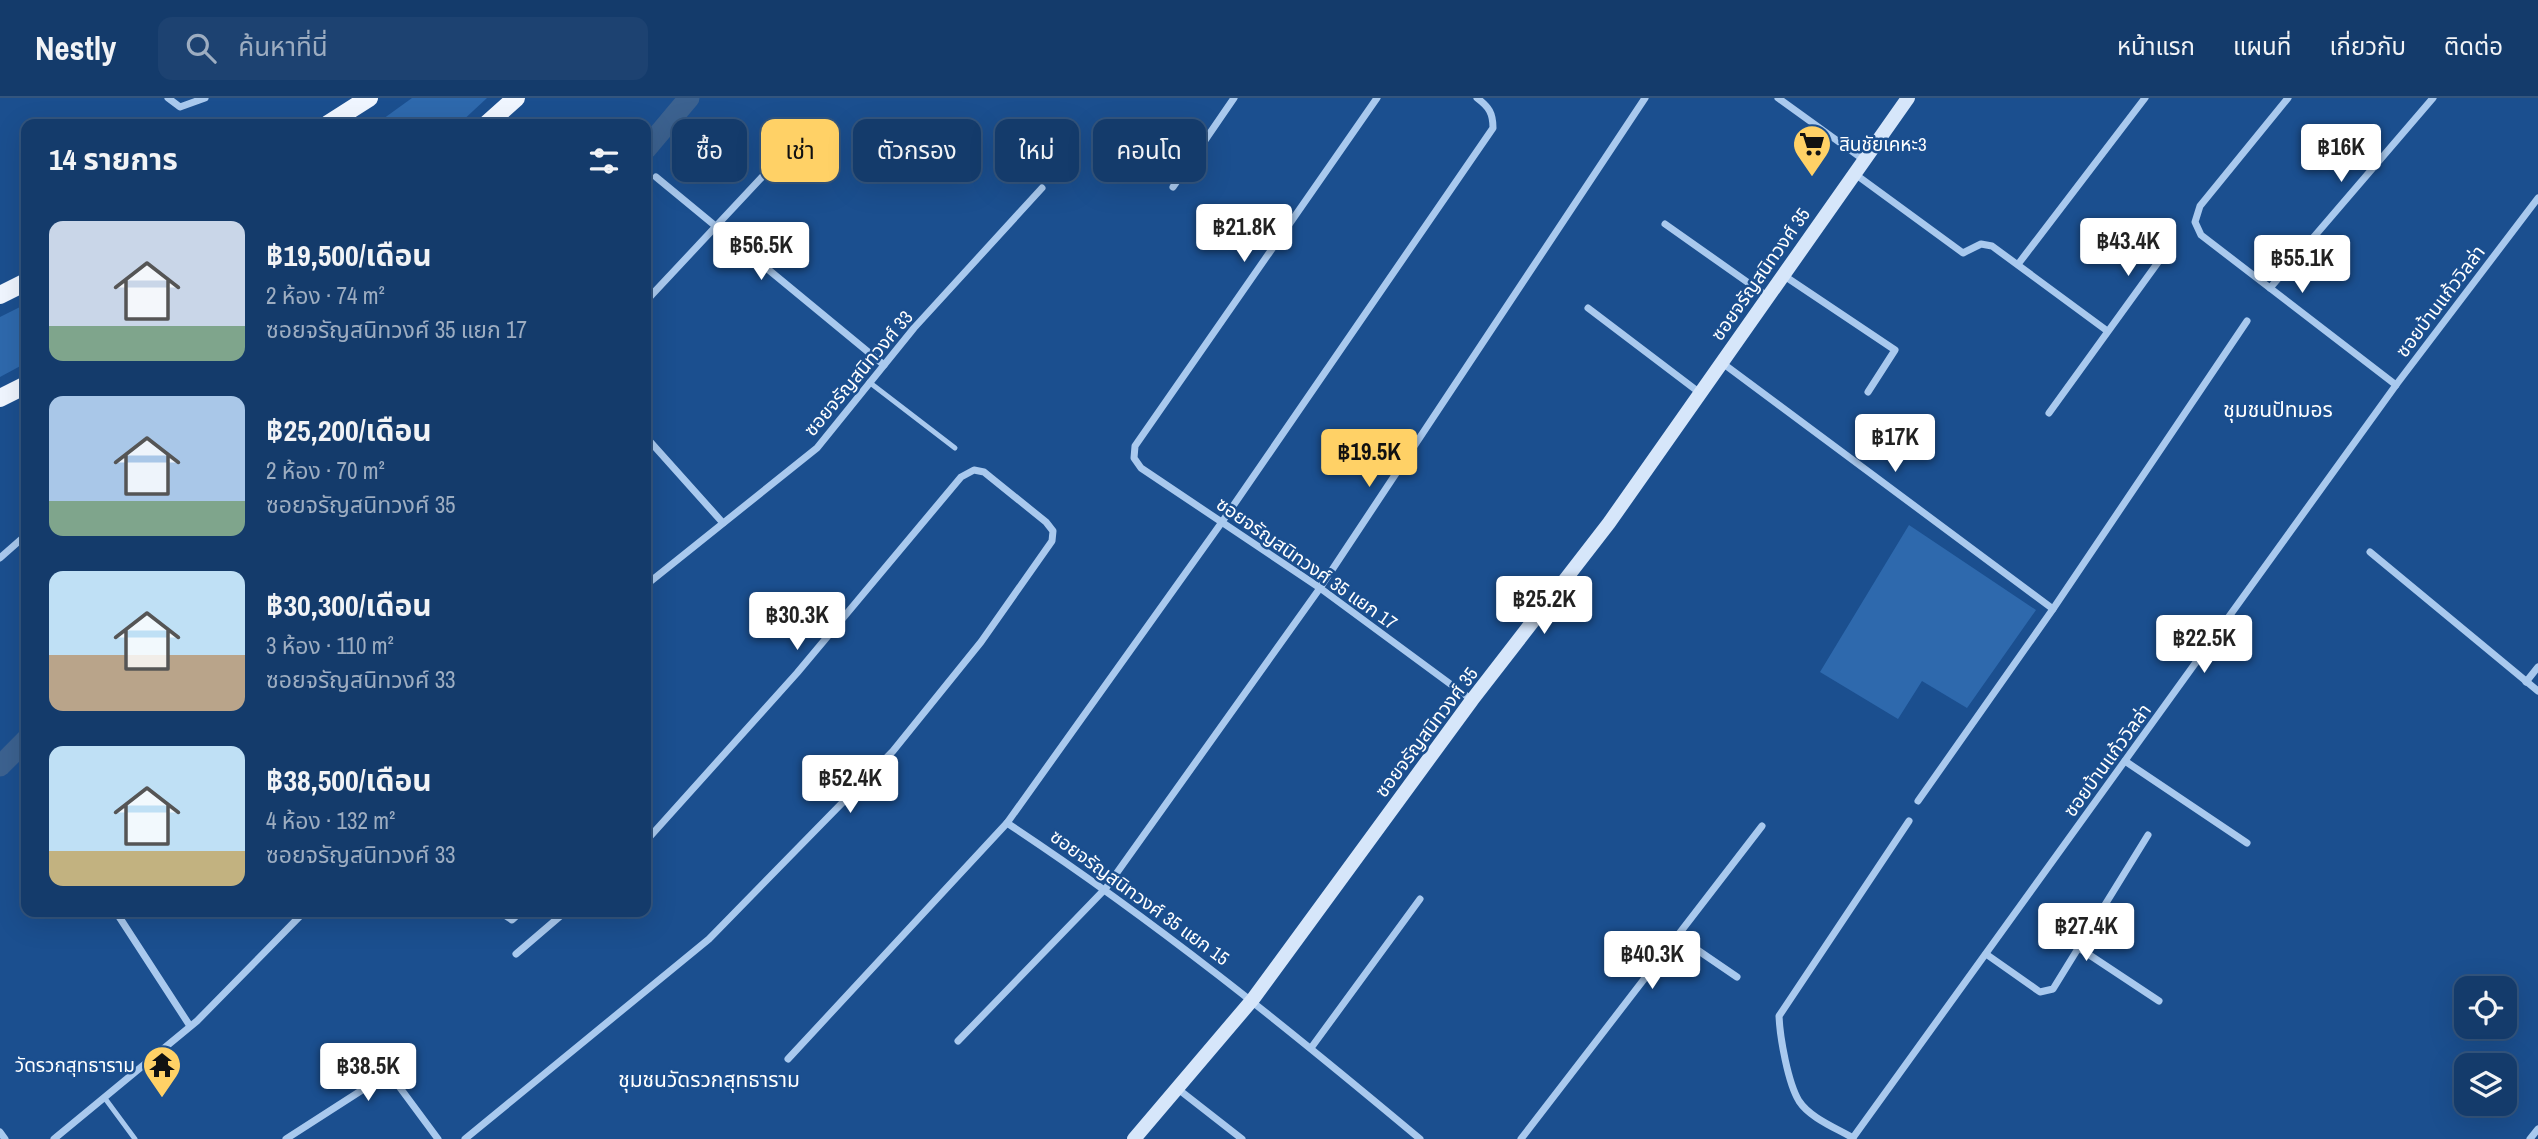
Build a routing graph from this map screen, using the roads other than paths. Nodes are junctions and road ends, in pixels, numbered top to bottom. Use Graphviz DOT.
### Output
graph roads {
  1 [pos="168,98"];
  2 [pos="205,98"];
  3 [pos="369,98"];
  4 [pos="516,98"];
  5 [pos="1234,98"];
  6 [pos="1377,98"];
  7 [pos="1477,98"];
  8 [pos="1645,98"];
  9 [pos="1778,98"];
  10 [pos="1908,98"];
  11 [pos="2145,98"];
  12 [pos="2288,98"];
  13 [pos="2433,98"];
  14 [pos="336,119"];
  15 [pos="493,119"];
  16 [pos="1864,160"];
  17 [pos="1855,173"];
  18 [pos="656,177"];
  19 [pos="761,178"];
  20 [pos="1173,187"];
  21 [pos="1042,188"];
  22 [pos="2538,198"];
  23 [pos="1665,224"];
  24 [pos="716,226"];
  25 [pos="2172,243"];
  26 [pos="2019,263"];
  27 [pos="1782,274"];
  28 [pos="21,284"];
  29 [pos="2270,288"];
  30 [pos="0,295"];
  31 [pos="651,296"];
  32 [pos="1767,296"];
  33 [pos="1588,309"];
  34 [pos="2247,321"];
  35 [pos="2106,330"];
  36 [pos="1721,362"];
  37 [pos="884,365"];
  38 [pos="869,382"];
  39 [pos="2396,385"];
  40 [pos="21,388"];
  41 [pos="1868,392"];
  42 [pos="1700,393"];
  43 [pos="0,398"];
  44 [pos="2049,413"];
  45 [pos="651,443"];
  46 [pos="955,448"];
  47 [pos="1222,522"];
  48 [pos="723,523"];
  49 [pos="21,539"];
  50 [pos="2370,552"];
  51 [pos="0,558"];
  52 [pos="651,581"];
  53 [pos="1320,588"];
  54 [pos="2053,610"];
  55 [pos="2538,667"];
  56 [pos="2526,682"];
  57 [pos="2538,691"];
  58 [pos="1472,701"];
  59 [pos="2125,761"];
  60 [pos="1918,801"];
  61 [pos="1909,821"];
  62 [pos="1007,823"];
  63 [pos="1762,826"];
  64 [pos="651,835"];
  65 [pos="2148,835"];
  66 [pos="2247,843"];
  67 [pos="1106,888"];
  68 [pos="1419,899"];
  69 [pos="119,917"];
  70 [pos="299,917"];
  71 [pos="559,917"];
  72 [pos="1677,936"];
  73 [pos="2079,948"];
  74 [pos="516,954"];
  75 [pos="1986,954"];
  76 [pos="1737,977"];
  77 [pos="1253,999"];
  78 [pos="2159,1001"];
  79 [pos="190,1027"];
  80 [pos="958,1041"];
  81 [pos="1311,1048"];
  82 [pos="788,1059"];
  83 [pos="1178,1088"];
  84 [pos="104,1097"];
  85 [pos="2538,1129"];
  86 [pos="0,1132"];
  87 [pos="5,1139"];
  88 [pos="54,1139"];
  89 [pos="135,1139"];
  90 [pos="286,1139"];
  91 [pos="438,1139"];
  92 [pos="465,1139"];
  93 [pos="1134,1139"];
  94 [pos="1241,1139"];
  95 [pos="1420,1139"];
  96 [pos="1521,1139"];
  97 [pos="1853,1139"];
  98 [pos="2530,1139"];
  1 -- 2 [label="street"];
  3 -- 14 [label="main road"];
  4 -- 15 [label="main road"];
  5 -- 20 [label="street"];
  6 -- 47 [label="street, ซอยจรัญสนิทวงศ์ 35 แยก 17"];
  7 -- 47 [label="street"];
  8 -- 53 [label="street"];
  9 -- 16 [label="street"];
  10 -- 16 [label="street, ซอยจรัญสนิทวงศ์ 35"];
  11 -- 26 [label="street"];
  12 -- 29 [label="street"];
  13 -- 29 [label="street"];
  16 -- 17 [label="street, ซอยจรัญสนิทวงศ์ 35"];
  17 -- 26 [label="street"];
  17 -- 27 [label="street, ซอยจรัญสนิทวงศ์ 35"];
  18 -- 24 [label="street"];
  19 -- 24 [label="street"];
  21 -- 37 [label="street, ซอยจรัญสนิทวงศ์ 33"];
  22 -- 39 [label="street, ซอยบ้านแก้ววิลล่า"];
  23 -- 32 [label="street"];
  24 -- 31 [label="street"];
  24 -- 37 [label="street"];
  25 -- 35 [label="street"];
  26 -- 35 [label="street"];
  27 -- 32 [label="street, ซอยจรัญสนิทวงศ์ 35"];
  27 -- 41 [label="street"];
  28 -- 30 [label="main road"];
  29 -- 39 [label="street"];
  32 -- 36 [label="street, ซอยจรัญสนิทวงศ์ 35"];
  33 -- 42 [label="street"];
  34 -- 54 [label="street"];
  35 -- 44 [label="street"];
  36 -- 42 [label="street, ซอยจรัญสนิทวงศ์ 35"];
  36 -- 54 [label="street"];
  37 -- 38 [label="street, ซอยจรัญสนิทวงศ์ 33"];
  38 -- 46 [label="lane"];
  38 -- 48 [label="street, ซอยจรัญสนิทวงศ์ 33"];
  39 -- 59 [label="street, ซอยบ้านแก้ววิลล่า"];
  40 -- 43 [label="main road"];
  42 -- 58 [label="street, ซอยจรัญสนิทวงศ์ 35"];
  45 -- 48 [label="street"];
  47 -- 53 [label="street, ซอยจรัญสนิทวงศ์ 35 แยก 17"];
  47 -- 62 [label="street"];
  48 -- 52 [label="street, ซอยจรัญสนิทวงศ์ 33"];
  49 -- 51 [label="street"];
  50 -- 56 [label="street"];
  53 -- 58 [label="street, ซอยจรัญสนิทวงศ์ 35 แยก 17"];
  53 -- 67 [label="street"];
  54 -- 60 [label="street"];
  55 -- 56 [label="street"];
  56 -- 57 [label="street"];
  58 -- 77 [label="street, ซอยจรัญสนิทวงศ์ 35"];
  59 -- 66 [label="street"];
  59 -- 75 [label="street, ซอยบ้านแก้ววิลล่า"];
  61 -- 97 [label="street"];
  62 -- 67 [label="street, ซอยจรัญสนิทวงศ์ 35 แยก 15"];
  62 -- 82 [label="street"];
  63 -- 72 [label="street"];
  64 -- 92 [label="street"];
  65 -- 73 [label="street"];
  67 -- 77 [label="street, ซอยจรัญสนิทวงศ์ 35 แยก 15"];
  67 -- 80 [label="street"];
  68 -- 81 [label="street"];
  69 -- 79 [label="street"];
  70 -- 79 [label="street"];
  71 -- 74 [label="street"];
  72 -- 76 [label="street"];
  72 -- 96 [label="street"];
  73 -- 75 [label="street"];
  73 -- 78 [label="street"];
  75 -- 97 [label="street, ซอยบ้านแก้ววิลล่า"];
  77 -- 81 [label="street, ซอยจรัญสนิทวงศ์ 35 แยก 15"];
  77 -- 83 [label="street, ซอยจรัญสนิทวงศ์ 35"];
  79 -- 84 [label="street"];
  81 -- 95 [label="street, ซอยจรัญสนิทวงศ์ 35 แยก 15"];
  83 -- 93 [label="street, ซอยจรัญสนิทวงศ์ 35"];
  83 -- 94 [label="street"];
  84 -- 88 [label="street"];
  84 -- 89 [label="lane"];
  85 -- 98 [label="street"];
  86 -- 87 [label="street"];
  90 -- 91 [label="street"];
}
